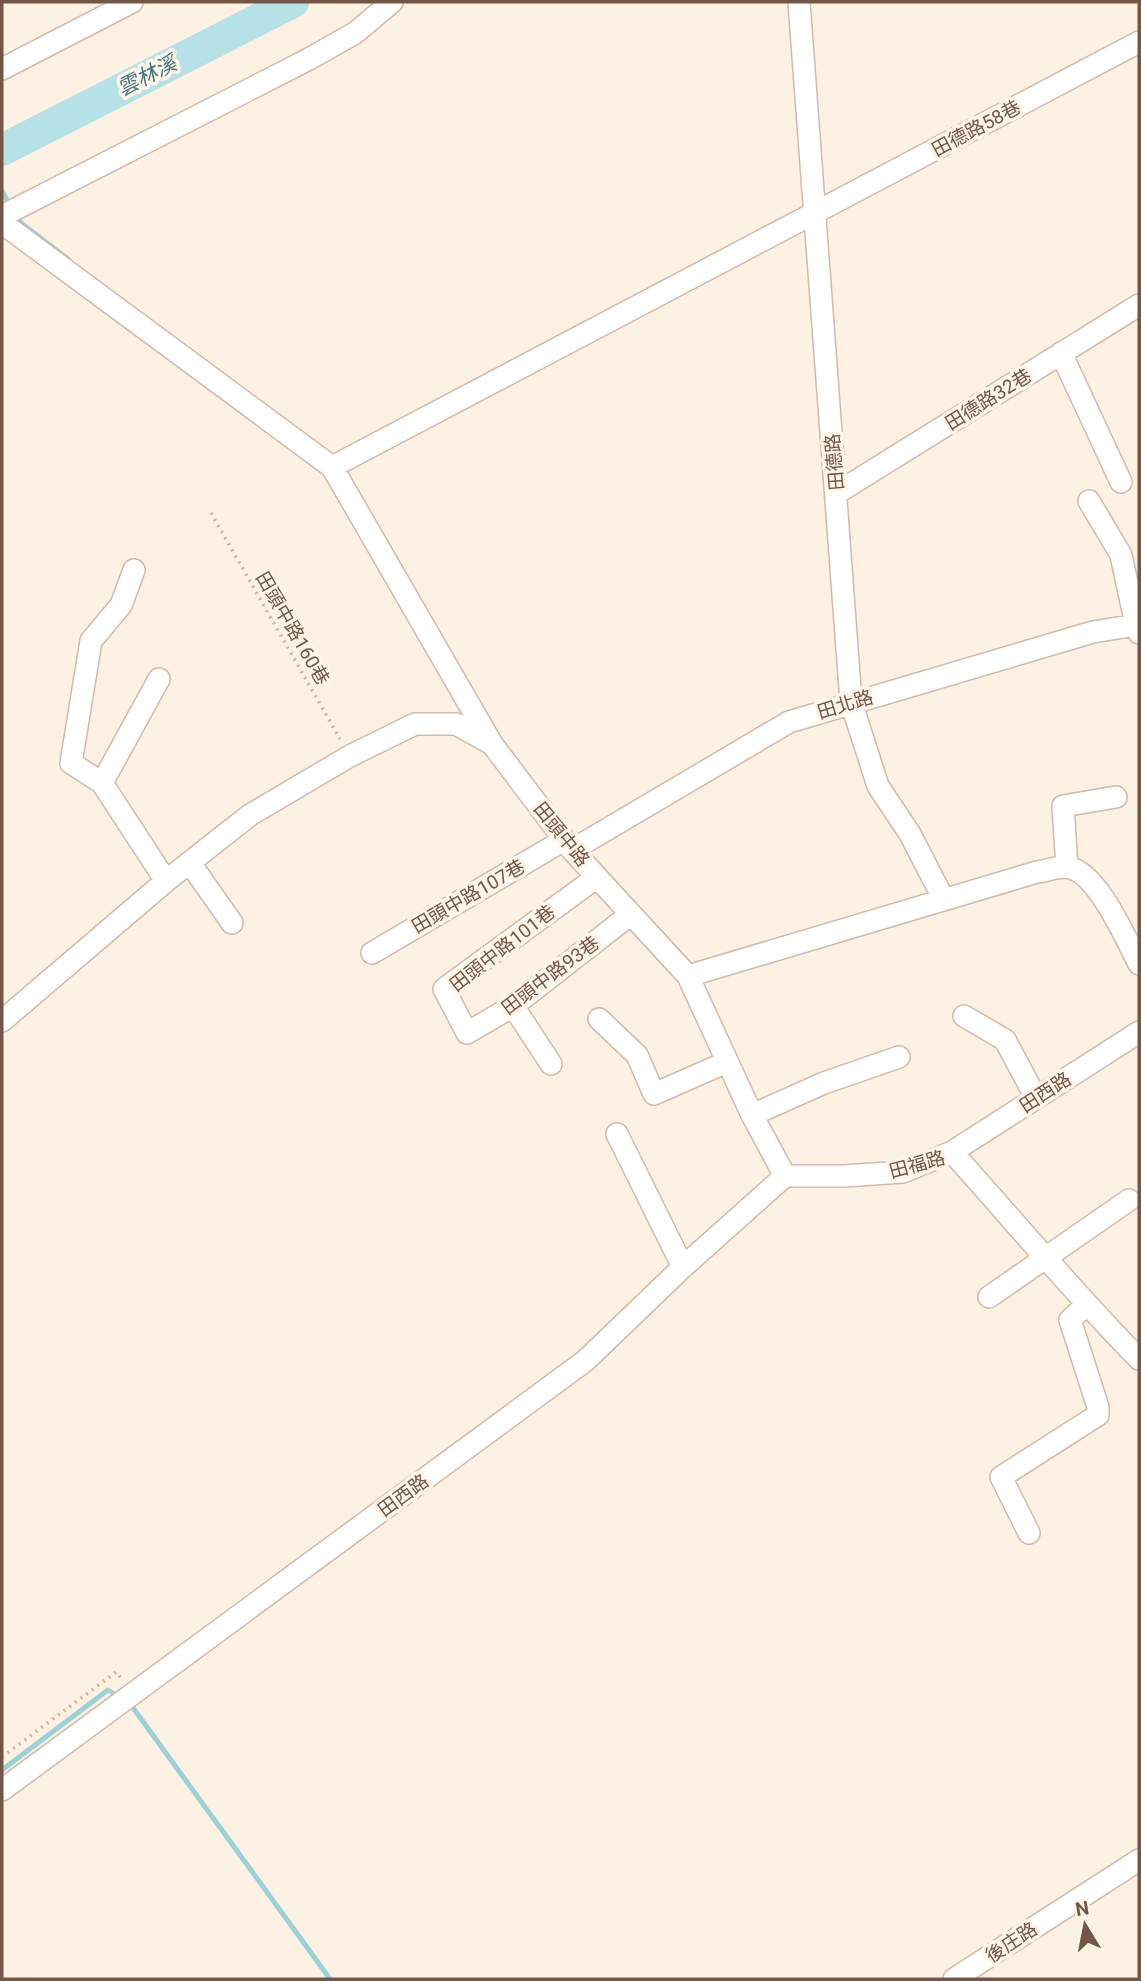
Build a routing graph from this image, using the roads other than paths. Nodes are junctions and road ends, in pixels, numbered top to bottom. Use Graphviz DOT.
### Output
graph roads {
  1 [pos="132,2"];
  2 [pos="392,2"];
  3 [pos="799,2"];
  4 [pos="1139,42"];
  5 [pos="2,69"];
  6 [pos="813,214"];
  7 [pos="2,216"];
  8 [pos="2,223"];
  9 [pos="1139,305"];
  10 [pos="1061,353"];
  11 [pos="332,467"];
  12 [pos="1121,482"];
  13 [pos="837,493"];
  14 [pos="1089,500"];
  15 [pos="134,570"];
  16 [pos="1138,629"];
  17 [pos="159,679"];
  18 [pos="851,702"];
  19 [pos="492,744"];
  20 [pos="102,783"];
  21 [pos="1116,797"];
  22 [pos="568,845"];
  23 [pos="190,863"];
  24 [pos="1067,867"];
  25 [pos="597,877"];
  26 [pos="166,881"];
  27 [pos="944,900"];
  28 [pos="631,914"];
  29 [pos="232,923"];
  30 [pos="372,953"];
  31 [pos="1139,964"];
  32 [pos="688,976"];
  33 [pos="513,1006"];
  34 [pos="964,1016"];
  35 [pos="600,1019"];
  36 [pos="2,1021"];
  37 [pos="1139,1032"];
  38 [pos="467,1033"];
  39 [pos="899,1057"];
  40 [pos="727,1062"];
  41 [pos="551,1064"];
  42 [pos="1036,1098"];
  43 [pos="752,1115"];
  44 [pos="617,1134"];
  45 [pos="952,1152"];
  46 [pos="785,1176"];
  47 [pos="1129,1200"];
  48 [pos="1047,1257"];
  49 [pos="683,1267"];
  50 [pos="989,1297"];
  51 [pos="1086,1305"];
  52 [pos="1139,1359"];
  53 [pos="1029,1533"];
  54 [pos="2,1790"];
  55 [pos="1139,1860"];
  56 [pos="954,1979"];
  1 -- 5 [label="street"];
  2 -- 7 [label="street"];
  3 -- 6 [label="street, 田德路"];
  4 -- 6 [label="street, 田德路58巷"];
  6 -- 11 [label="street, 田德路58巷"];
  6 -- 13 [label="street, 田德路"];
  8 -- 11 [label="street"];
  9 -- 10 [label="street, 田德路32巷"];
  10 -- 12 [label="street"];
  10 -- 13 [label="street, 田德路32巷"];
  11 -- 19 [label="street"];
  13 -- 18 [label="street, 田德路"];
  14 -- 16 [label="street"];
  15 -- 20 [label="street"];
  16 -- 18 [label="street, 田北路"];
  17 -- 20 [label="street"];
  18 -- 22 [label="street, 田北路"];
  18 -- 27 [label="street, 田德路"];
  19 -- 22 [label="street, 田頭中路"];
  19 -- 23 [label="street, 田頭中路"];
  20 -- 26 [label="street"];
  21 -- 24 [label="street"];
  22 -- 25 [label="street, 田頭中路"];
  22 -- 30 [label="street, 田頭中路107巷"];
  23 -- 26 [label="street, 田頭中路"];
  23 -- 29 [label="street"];
  24 -- 27 [label="street"];
  24 -- 31 [label="street"];
  25 -- 28 [label="street, 田頭中路"];
  25 -- 38 [label="street, 田頭中路101巷"];
  26 -- 36 [label="street, 田頭中路"];
  27 -- 32 [label="street"];
  28 -- 32 [label="street, 田頭中路"];
  28 -- 33 [label="street, 田頭中路93巷"];
  32 -- 40 [label="street"];
  33 -- 38 [label="street, 田頭中路93巷"];
  33 -- 41 [label="street"];
  34 -- 42 [label="street"];
  35 -- 40 [label="street"];
  37 -- 42 [label="street, 田西路"];
  39 -- 43 [label="street"];
  40 -- 43 [label="street"];
  42 -- 45 [label="street, 田西路"];
  43 -- 46 [label="street"];
  44 -- 49 [label="street"];
  45 -- 46 [label="street, 田福路"];
  45 -- 48 [label="street, 田福路"];
  46 -- 49 [label="street, 田西路"];
  47 -- 48 [label="street"];
  48 -- 50 [label="street"];
  48 -- 51 [label="street, 田福路"];
  49 -- 54 [label="street, 田西路"];
  51 -- 52 [label="street, 田福路"];
  51 -- 53 [label="street"];
  55 -- 56 [label="street, 後庄路"];
}
